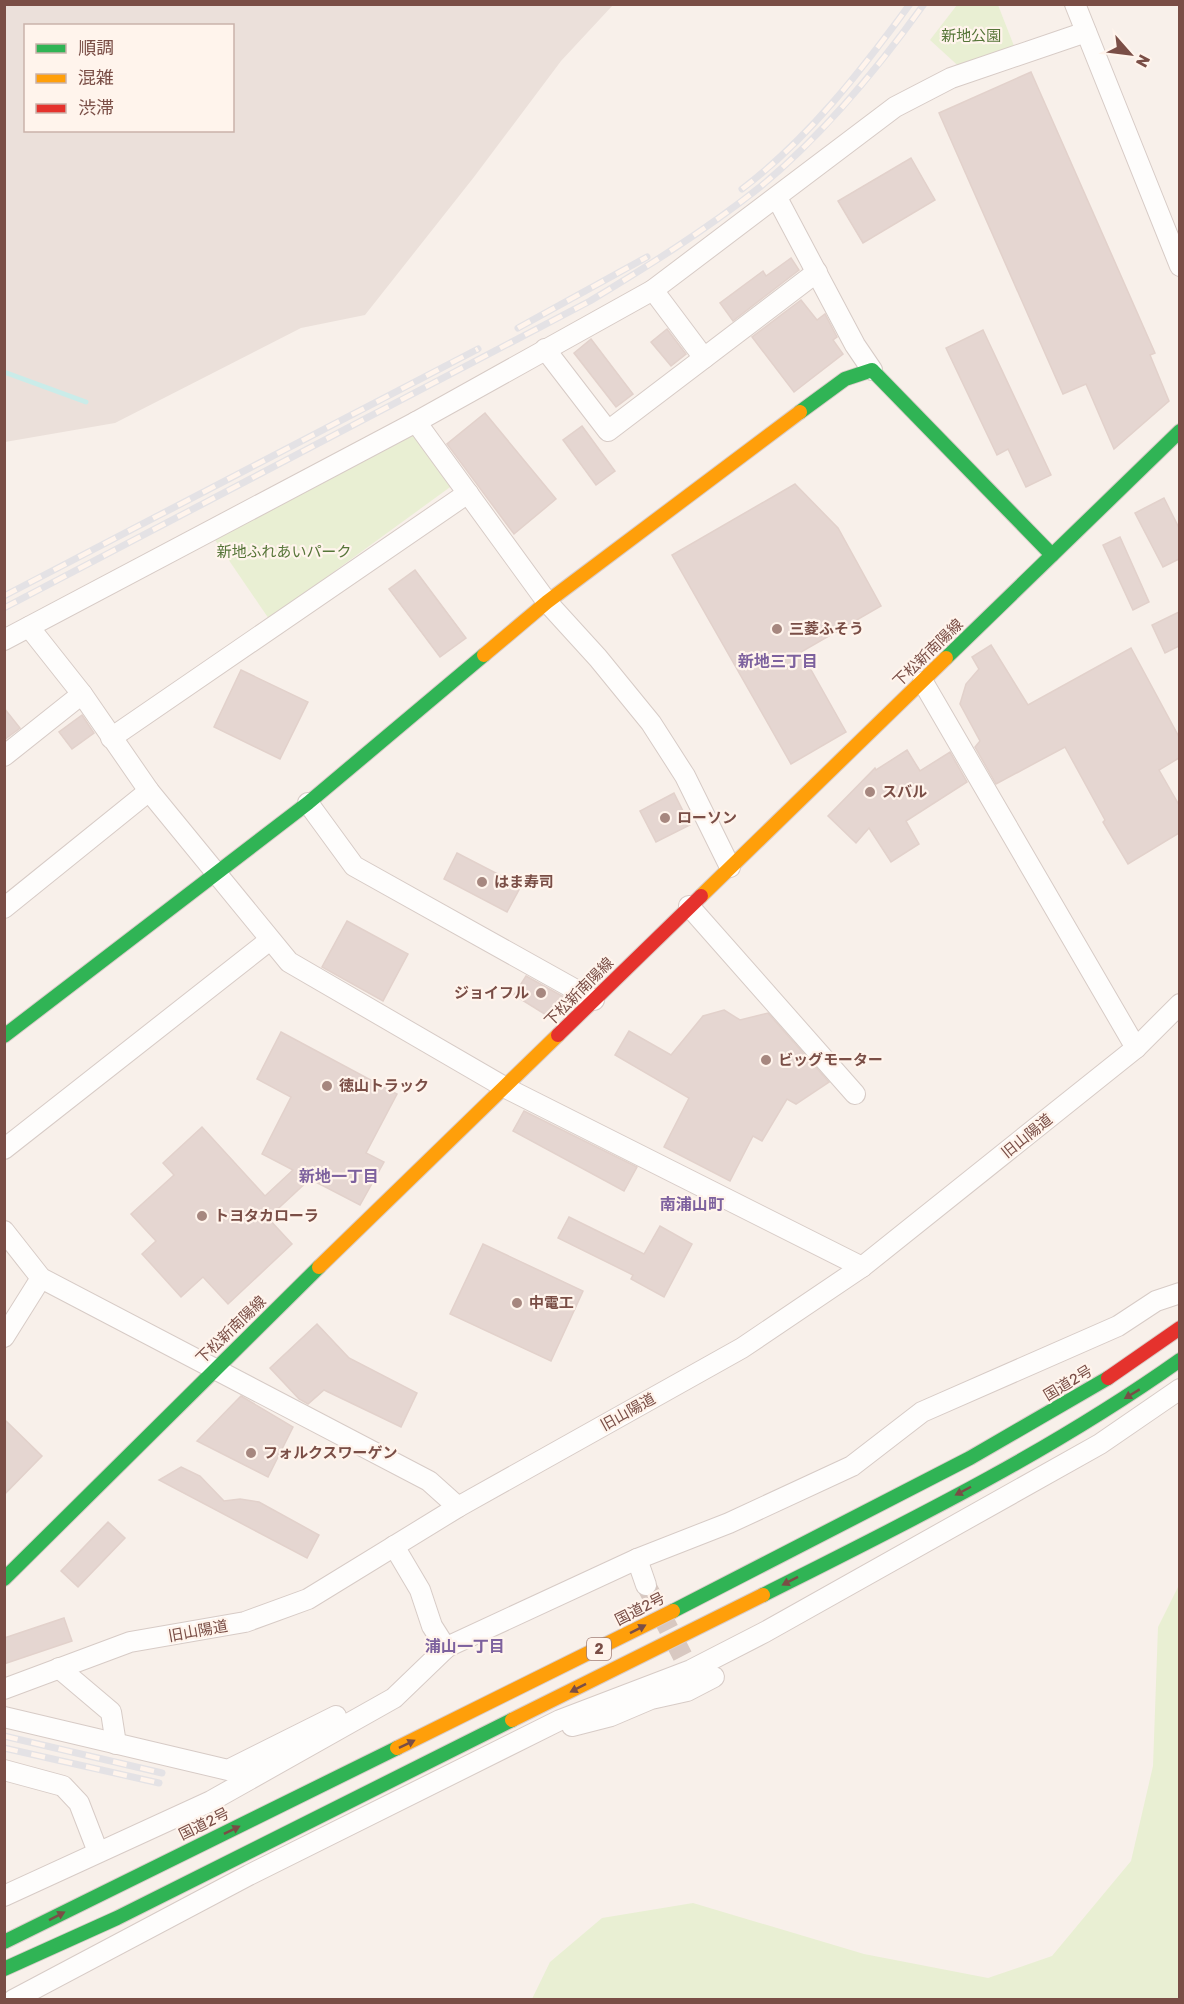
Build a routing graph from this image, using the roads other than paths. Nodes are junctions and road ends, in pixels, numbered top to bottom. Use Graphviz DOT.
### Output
graph roads {
  1 [pos="1075,4"];
  2 [pos="1086,32"];
  3 [pos="777,198"];
  4 [pos="1179,266"];
  5 [pos="817,272"];
  6 [pos="652,290"];
  7 [pos="545,349"];
  8 [pos="704,358"];
  9 [pos="872,370"];
  10 [pos="416,422"];
  11 [pos="1179,431"];
  12 [pos="468,493"];
  13 [pos="1052,555"];
  14 [pos="547,602"];
  15 [pos="29,627"];
  16 [pos="4,640"];
  17 [pos="923,681"];
  18 [pos="82,694"];
  19 [pos="111,738"];
  20 [pos="4,756"];
  21 [pos="149,791"];
  22 [pos="308,803"];
  23 [pos="730,867"];
  24 [pos="216,873"];
  25 [pos="689,906"];
  26 [pos="4,908"];
  27 [pos="270,940"];
  28 [pos="594,1000"];
  29 [pos="1179,1004"];
  30 [pos="4,1036"];
  31 [pos="1136,1048"];
  32 [pos="506,1088"];
  33 [pos="855,1094"];
  34 [pos="4,1149"];
  35 [pos="5,1232"];
  36 [pos="862,1267"];
  37 [pos="41,1278"];
  38 [pos="1179,1293"];
  39 [pos="1179,1328"];
  40 [pos="4,1337"];
  41 [pos="1179,1360"];
  42 [pos="213,1370"];
  43 [pos="1179,1389"];
  44 [pos="458,1507"];
  45 [pos="855,1518"];
  46 [pos="868,1541"];
  47 [pos="394,1546"];
  48 [pos="637,1559"];
  49 [pos="880,1566"];
  50 [pos="4,1579"];
  51 [pos="646,1584"];
  52 [pos="446,1648"];
  53 [pos="59,1668"];
  54 [pos="714,1677"];
  55 [pos="4,1689"];
  56 [pos="394,1698"];
  57 [pos="4,1717"];
  58 [pos="560,1720"];
  59 [pos="116,1744"];
  60 [pos="4,1770"];
  61 [pos="98,1852"];
  62 [pos="4,1896"];
  63 [pos="4,1942"];
  64 [pos="4,1969"];
  65 [pos="13,2000"];
  1 -- 2 [label="street"];
  2 -- 3 [label="street"];
  2 -- 4 [label="street"];
  3 -- 5 [label="street"];
  3 -- 6 [label="street"];
  5 -- 8 [label="street"];
  5 -- 9 [label="street"];
  6 -- 7 [label="street"];
  6 -- 8 [label="street"];
  7 -- 8 [label="street"];
  7 -- 10 [label="street"];
  9 -- 13 [label="main road"];
  9 -- 14 [label="main road"];
  10 -- 12 [label="street"];
  10 -- 15 [label="street"];
  11 -- 13 [label="main road, 下松新南陽線"];
  12 -- 14 [label="street"];
  12 -- 19 [label="street"];
  13 -- 17 [label="main road, 下松新南陽線"];
  14 -- 22 [label="main road"];
  14 -- 23 [label="street"];
  15 -- 16 [label="street"];
  15 -- 18 [label="street"];
  17 -- 23 [label="main road, 下松新南陽線"];
  17 -- 31 [label="street"];
  18 -- 19 [label="street"];
  18 -- 20 [label="street"];
  19 -- 21 [label="street"];
  21 -- 24 [label="street"];
  21 -- 26 [label="street"];
  22 -- 24 [label="main road"];
  22 -- 28 [label="street"];
  23 -- 25 [label="main road, 下松新南陽線"];
  24 -- 27 [label="street"];
  24 -- 30 [label="main road"];
  25 -- 28 [label="main road, 下松新南陽線"];
  25 -- 33 [label="street"];
  27 -- 32 [label="street"];
  27 -- 34 [label="street"];
  28 -- 32 [label="main road, 下松新南陽線"];
  29 -- 31 [label="street, 旧山陽道"];
  31 -- 36 [label="street, 旧山陽道"];
  32 -- 36 [label="street"];
  32 -- 42 [label="main road, 下松新南陽線"];
  35 -- 37 [label="street"];
  36 -- 44 [label="street, 旧山陽道"];
  37 -- 40 [label="street"];
  37 -- 42 [label="street"];
  38 -- 48 [label="street"];
  39 -- 45 [label="main road, 国道2号 / 2"];
  41 -- 46 [label="main road, 2, one-way"];
  42 -- 44 [label="street"];
  42 -- 50 [label="main road, 下松新南陽線"];
  43 -- 49 [label="street"];
  44 -- 47 [label="street, 旧山陽道"];
  45 -- 46 [label="street"];
  63 -- 45 [label="main road, 国道2号 / 2, one-way"];
  46 -- 49 [label="street"];
  46 -- 64 [label="main road, 2, one-way"];
  47 -- 52 [label="street"];
  47 -- 53 [label="street, 旧山陽道"];
  48 -- 51 [label="street"];
  48 -- 52 [label="street"];
  49 -- 58 [label="street"];
  52 -- 56 [label="street"];
  53 -- 55 [label="street, 旧山陽道"];
  53 -- 59 [label="street"];
  54 -- 58 [label="street"];
  56 -- 59 [label="street"];
  56 -- 61 [label="street"];
  57 -- 59 [label="street"];
  58 -- 65 [label="street"];
  60 -- 61 [label="street"];
  61 -- 62 [label="street"];
}
